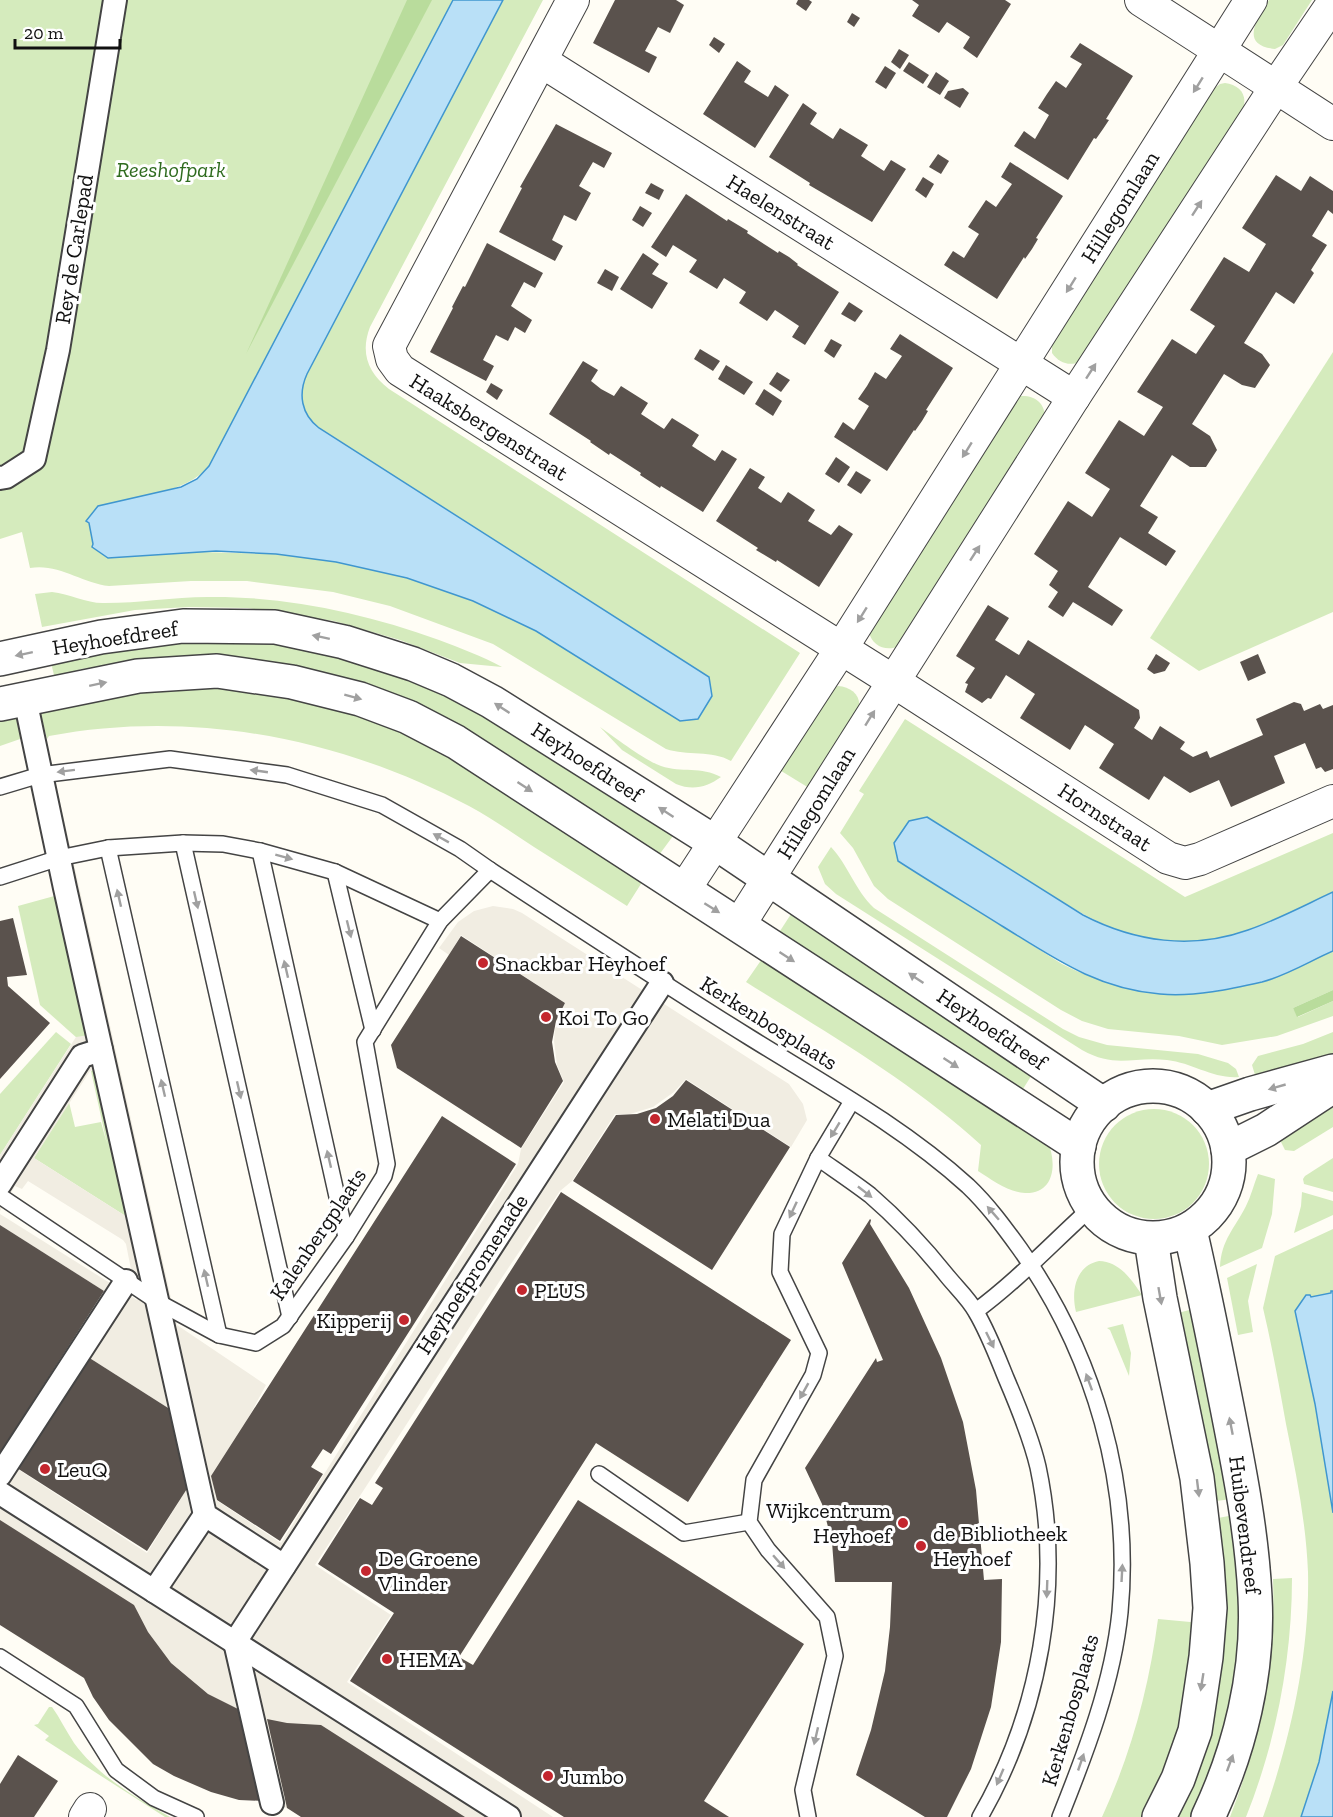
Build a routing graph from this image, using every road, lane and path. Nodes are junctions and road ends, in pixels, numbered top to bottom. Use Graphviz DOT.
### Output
graph roads {
  1 [pos="115,0"];
  2 [pos="573,0"];
  3 [pos="1141,0"];
  4 [pos="1251,0"];
  5 [pos="1333,3"];
  6 [pos="1219,51"];
  7 [pos="541,61"];
  8 [pos="1276,87"];
  9 [pos="1333,124"];
  10 [pos="1021,364"];
  11 [pos="1074,397"];
  12 [pos="0,478"];
  13 [pos="841,649"];
  14 [pos="0,659"];
  15 [pos="893,681"];
  16 [pos="13,702"];
  17 [pos="40,775"];
  18 [pos="0,787"];
  19 [pos="1333,801"];
  20 [pos="183,843"];
  21 [pos="716,843"];
  22 [pos="108,848"];
  23 [pos="260,851"];
  24 [pos="59,858"];
  25 [pos="490,870"];
  26 [pos="335,872"];
  27 [pos="0,877"];
  28 [pos="769,878"];
  29 [pos="684,890"];
  30 [pos="440,921"];
  31 [pos="739,925"];
  32 [pos="662,983"];
  33 [pos="373,1030"];
  34 [pos="101,1050"];
  35 [pos="1333,1071"];
  36 [pos="1333,1086"];
  37 [pos="852,1101"];
  38 [pos="1104,1105"];
  39 [pos="1208,1109"];
  40 [pos="1079,1146"];
  41 [pos="1228,1149"];
  42 [pos="818,1158"];
  43 [pos="0,1184"];
  44 [pos="0,1196"];
  45 [pos="1092,1207"];
  46 [pos="1190,1230"];
  47 [pos="346,1237"];
  48 [pos="1151,1239"];
  49 [pos="1031,1264"];
  50 [pos="126,1281"];
  51 [pos="158,1302"];
  52 [pos="975,1311"];
  53 [pos="290,1317"];
  54 [pos="219,1335"];
  55 [pos="599,1474"];
  56 [pos="0,1475"];
  57 [pos="0,1493"];
  58 [pos="206,1515"];
  59 [pos="749,1522"];
  60 [pos="284,1566"];
  61 [pos="154,1590"];
  62 [pos="235,1642"];
  63 [pos="0,1657"];
  64 [pos="272,1803"];
  65 [pos="196,1817"];
  66 [pos="509,1817"];
  67 [pos="808,1817"];
  68 [pos="980,1817"];
  69 [pos="1060,1817"];
  70 [pos="1159,1817"];
  71 [pos="1208,1817"];
  1 -- 12 [label="street, Rey de Carlepad"];
  2 -- 7 [label="street, Haaksbergenstraat"];
  3 -- 6 [label="street"];
  4 -- 6 [label="street, Hillegomlaan"];
  5 -- 8 [label="street, Hillegomlaan"];
  6 -- 8 [label="street"];
  6 -- 10 [label="street, Hillegomlaan, one-way"];
  7 -- 10 [label="street, Haelenstraat"];
  7 -- 13 [label="street, Haaksbergenstraat"];
  8 -- 9 [label="street"];
  11 -- 8 [label="street, Hillegomlaan, one-way"];
  10 -- 11 [label="street"];
  10 -- 13 [label="street, Hillegomlaan, one-way"];
  15 -- 11 [label="street, Hillegomlaan, one-way"];
  13 -- 15 [label="street"];
  13 -- 21 [label="street, Hillegomlaan"];
  21 -- 14 [label="street, Heyhoefdreef, one-way"];
  15 -- 19 [label="street, Hornstraat"];
  28 -- 15 [label="street, Hillegomlaan, one-way"];
  16 -- 17 [label="street"];
  16 -- 29 [label="street, Heyhoefdreef, one-way"];
  17 -- 18 [label="lane"];
  17 -- 24 [label="street"];
  25 -- 17 [label="lane, one-way"];
  20 -- 22 [label="lane"];
  20 -- 23 [label="lane"];
  20 -- 53 [label="lane, one-way"];
  21 -- 28 [label="street, Heyhoefdreef"];
  21 -- 29 [label="street, Hillegomlaan"];
  22 -- 24 [label="lane"];
  54 -- 22 [label="lane, one-way"];
  23 -- 26 [label="lane, one-way"];
  47 -- 23 [label="lane, one-way"];
  24 -- 27 [label="lane"];
  24 -- 34 [label="street"];
  25 -- 30 [label="lane, Kalenbergplaats"];
  25 -- 32 [label="lane"];
  26 -- 30 [label="lane"];
  26 -- 33 [label="lane, one-way"];
  28 -- 31 [label="street, Hillegomlaan"];
  38 -- 28 [label="street, Heyhoefdreef, one-way"];
  29 -- 31 [label="street, Heyhoefdreef, one-way"];
  30 -- 33 [label="lane, Kalenbergplaats"];
  31 -- 40 [label="street, Heyhoefdreef, one-way"];
  32 -- 37 [label="lane, Kerkenbosplaats"];
  32 -- 60 [label="street, Heyhoefpromenade"];
  33 -- 47 [label="lane, Kalenbergplaats"];
  34 -- 43 [label="street"];
  34 -- 51 [label="street"];
  35 -- 39 [label="street, one-way"];
  36 -- 41 [label="street"];
  37 -- 42 [label="lane, one-way"];
  49 -- 37 [label="lane, Kerkenbosplaats, one-way"];
  38 -- 39 [label="street"];
  38 -- 40 [label="street"];
  39 -- 41 [label="street"];
  40 -- 45 [label="street"];
  41 -- 46 [label="street"];
  42 -- 52 [label="lane, Kerkenbosplaats, one-way"];
  42 -- 59 [label="lane, one-way"];
  44 -- 50 [label="lane, Kalenbergplaats"];
  45 -- 48 [label="street"];
  45 -- 49 [label="lane"];
  46 -- 48 [label="street"];
  71 -- 46 [label="street, Huibevendreef, one-way"];
  47 -- 53 [label="lane, Kalenbergplaats"];
  48 -- 70 [label="street, Huibevendreef, one-way"];
  49 -- 52 [label="lane"];
  69 -- 49 [label="lane, Kerkenbosplaats, one-way"];
  50 -- 51 [label="lane, Kalenbergplaats"];
  50 -- 56 [label="street"];
  51 -- 54 [label="lane, Kalenbergplaats"];
  51 -- 58 [label="street"];
  52 -- 68 [label="lane, Kerkenbosplaats, one-way"];
  53 -- 54 [label="lane, Kalenbergplaats"];
  55 -- 59 [label="lane"];
  57 -- 61 [label="street"];
  58 -- 60 [label="street"];
  58 -- 61 [label="street"];
  59 -- 67 [label="lane, one-way"];
  60 -- 62 [label="street, Heyhoefpromenade"];
  61 -- 62 [label="street"];
  62 -- 64 [label="street"];
  62 -- 66 [label="street"];
  63 -- 65 [label="lane"];
}
